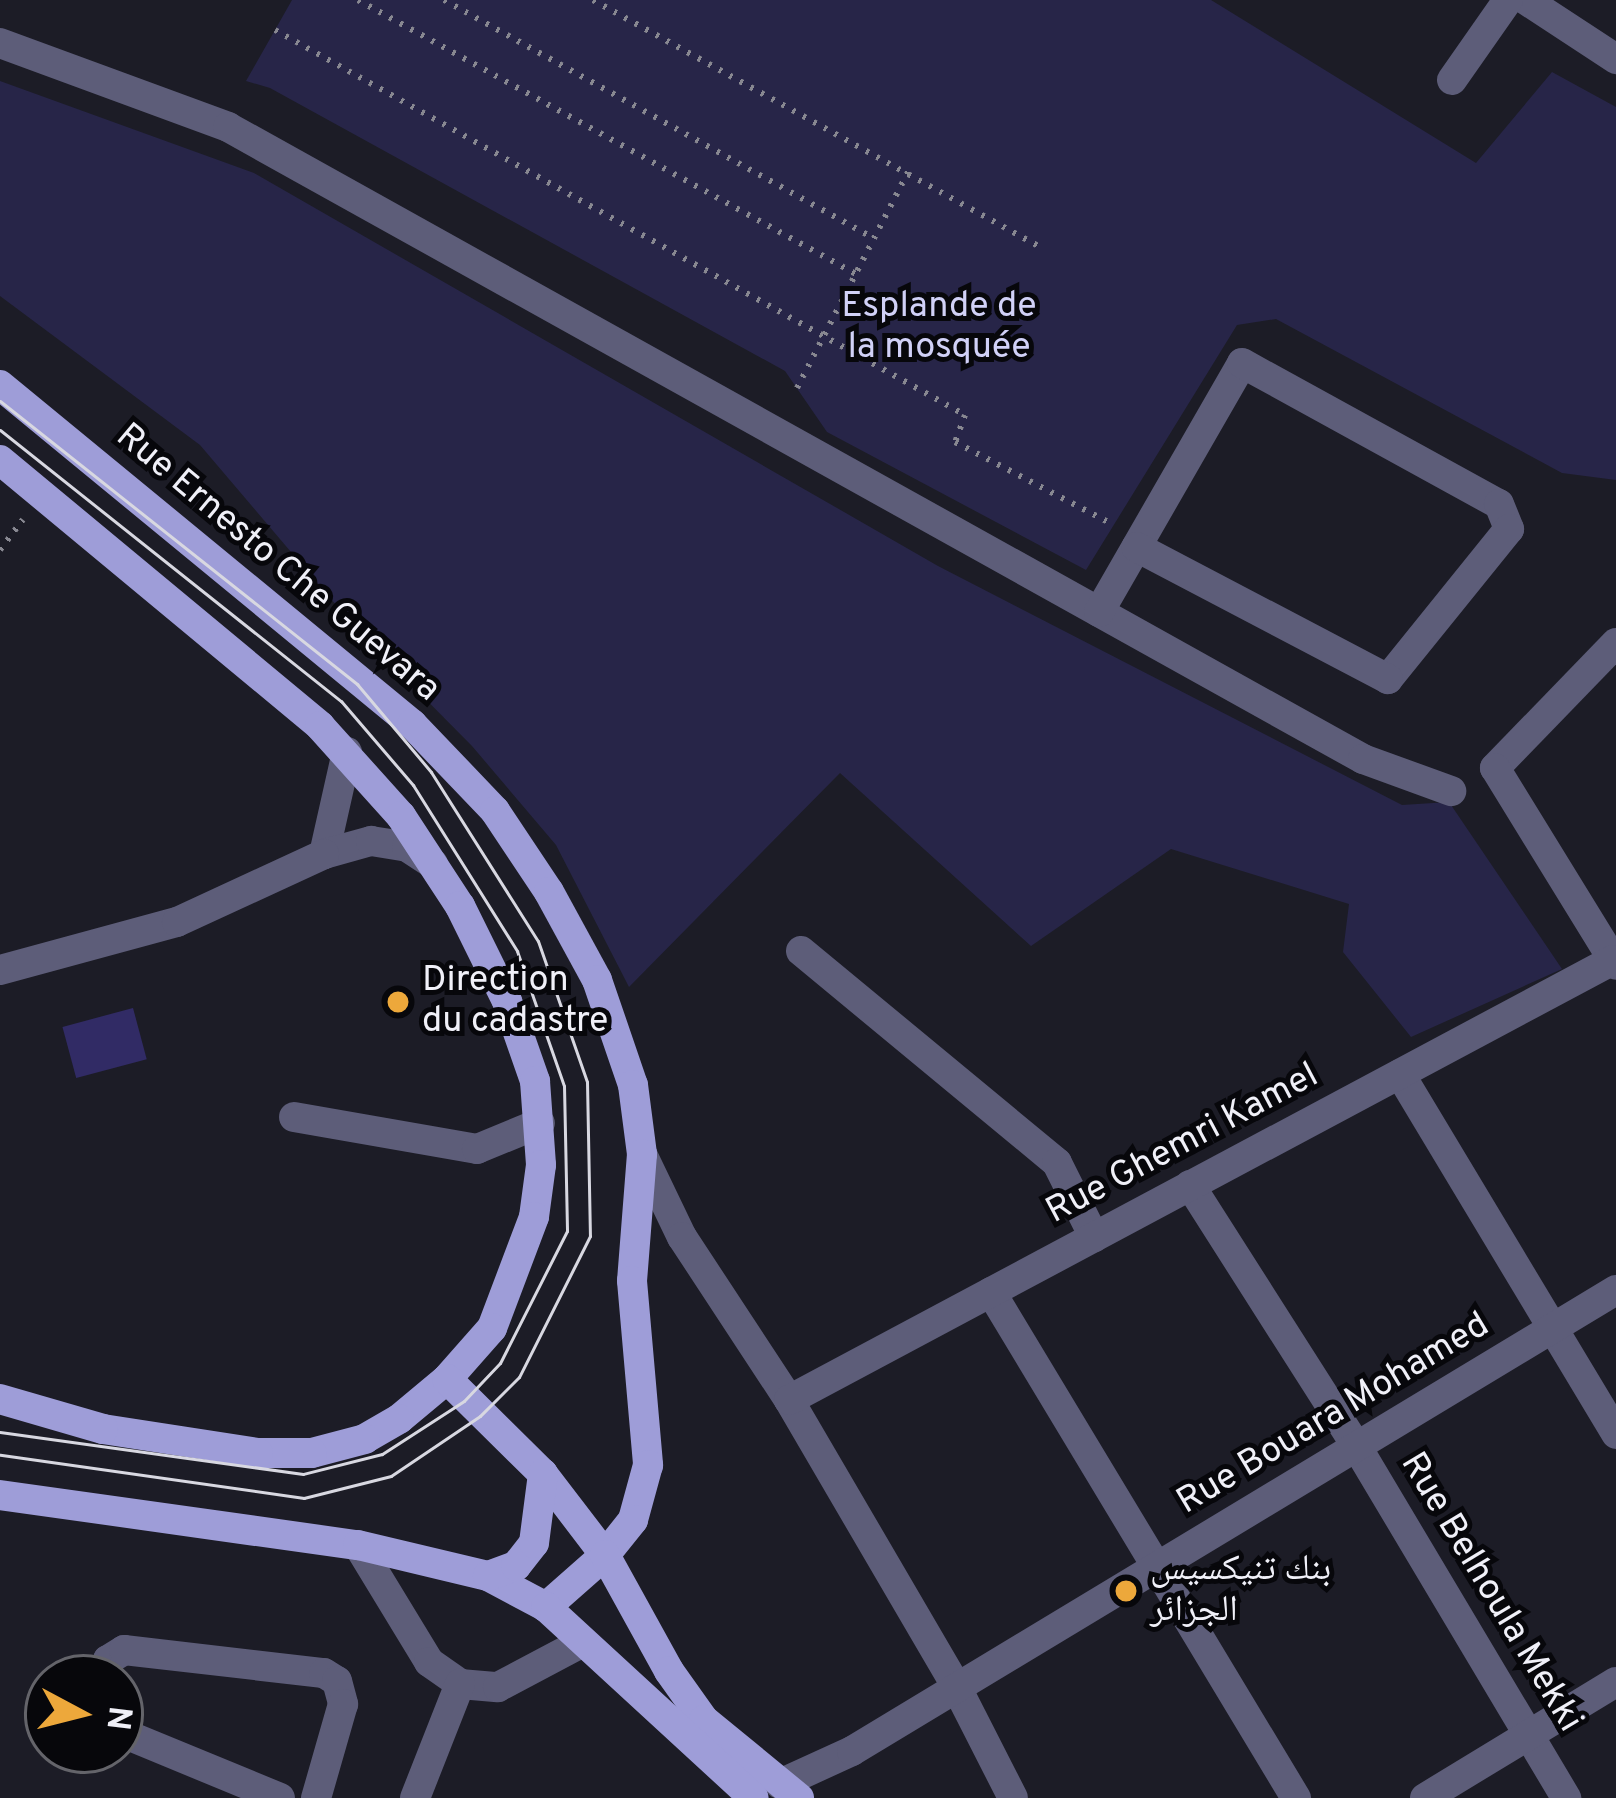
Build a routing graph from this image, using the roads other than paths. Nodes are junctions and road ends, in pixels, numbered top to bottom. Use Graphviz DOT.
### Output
graph roads {
  1 [pos="1508,0"];
  2 [pos="1526,0"];
  3 [pos="0,43"];
  4 [pos="1616,58"];
  5 [pos="1452,80"];
  6 [pos="0,385"];
  7 [pos="0,460"];
  8 [pos="1139,543"];
  9 [pos="1099,612"];
  10 [pos="1616,643"];
  11 [pos="347,752"];
  12 [pos="1451,791"];
  13 [pos="324,854"];
  14 [pos="433,864"];
  15 [pos="801,950"];
  16 [pos="1615,962"];
  17 [pos="0,970"];
  18 [pos="1400,1073"];
  19 [pos="294,1117"];
  20 [pos="540,1124"];
  21 [pos="642,1154"];
  22 [pos="1190,1185"];
  23 [pos="1094,1237"];
  24 [pos="1616,1290"];
  25 [pos="991,1292"];
  26 [pos="1552,1329"];
  27 [pos="447,1379"];
  28 [pos="0,1399"];
  29 [pos="789,1400"];
  30 [pos="1616,1434"];
  31 [pos="1357,1447"];
  32 [pos="543,1474"];
  33 [pos="0,1496"];
  34 [pos="358,1546"];
  35 [pos="605,1555"];
  36 [pos="1157,1567"];
  37 [pos="488,1576"];
  38 [pos="546,1607"];
  39 [pos="581,1643"];
  40 [pos="118,1654"];
  41 [pos="1616,1682"];
  42 [pos="460,1684"];
  43 [pos="957,1688"];
  44 [pos="1530,1734"];
  45 [pos="144,1742"];
  46 [pos="778,1793"];
  47 [pos="280,1798"];
  48 [pos="316,1798"];
  49 [pos="415,1798"];
  50 [pos="1013,1798"];
  51 [pos="1296,1798"];
  52 [pos="1424,1798"];
  53 [pos="1567,1798"];
  1 -- 5 [label="street"];
  2 -- 4 [label="street"];
  3 -- 9 [label="street"];
  6 -- 21 [label="main road, Rue Ernesto Che Guevara"];
  7 -- 11 [label="main road"];
  8 -- 8 [label="street"];
  8 -- 9 [label="street"];
  9 -- 12 [label="street"];
  10 -- 16 [label="street"];
  11 -- 13 [label="street"];
  11 -- 14 [label="main road"];
  13 -- 14 [label="street"];
  13 -- 17 [label="street"];
  14 -- 20 [label="main road"];
  15 -- 23 [label="street"];
  16 -- 18 [label="street, Rue Ghemri Kamel"];
  18 -- 22 [label="street, Rue Ghemri Kamel"];
  18 -- 26 [label="street"];
  19 -- 20 [label="street"];
  20 -- 27 [label="main road"];
  21 -- 29 [label="street"];
  21 -- 35 [label="main road, Rue Ernesto Che Guevara"];
  22 -- 23 [label="street, Rue Ghemri Kamel"];
  22 -- 31 [label="street, Rue Belhoula Mekki"];
  23 -- 25 [label="street, Rue Ghemri Kamel"];
  24 -- 26 [label="street, Rue Bouara Mohamed"];
  25 -- 29 [label="street, Rue Ghemri Kamel"];
  25 -- 36 [label="street"];
  26 -- 30 [label="street"];
  26 -- 31 [label="street, Rue Bouara Mohamed"];
  27 -- 28 [label="main road"];
  27 -- 32 [label="main road"];
  29 -- 43 [label="street"];
  31 -- 36 [label="street, Rue Bouara Mohamed"];
  31 -- 44 [label="street, Rue Belhoula Mekki"];
  32 -- 35 [label="main road"];
  32 -- 37 [label="main road"];
  33 -- 34 [label="main road"];
  34 -- 37 [label="main road"];
  34 -- 42 [label="street"];
  35 -- 38 [label="main road, Rue Ernesto Che Guevara"];
  35 -- 46 [label="main road"];
  36 -- 43 [label="street, Rue Bouara Mohamed"];
  36 -- 51 [label="street"];
  37 -- 38 [label="main road"];
  38 -- 39 [label="main road"];
  39 -- 42 [label="street"];
  39 -- 46 [label="main road"];
  40 -- 48 [label="street"];
  41 -- 44 [label="street"];
  42 -- 49 [label="street"];
  43 -- 46 [label="street, Rue Bouara Mohamed"];
  43 -- 50 [label="street"];
  44 -- 52 [label="street"];
  44 -- 53 [label="street, Rue Belhoula Mekki"];
  45 -- 47 [label="street"];
}
